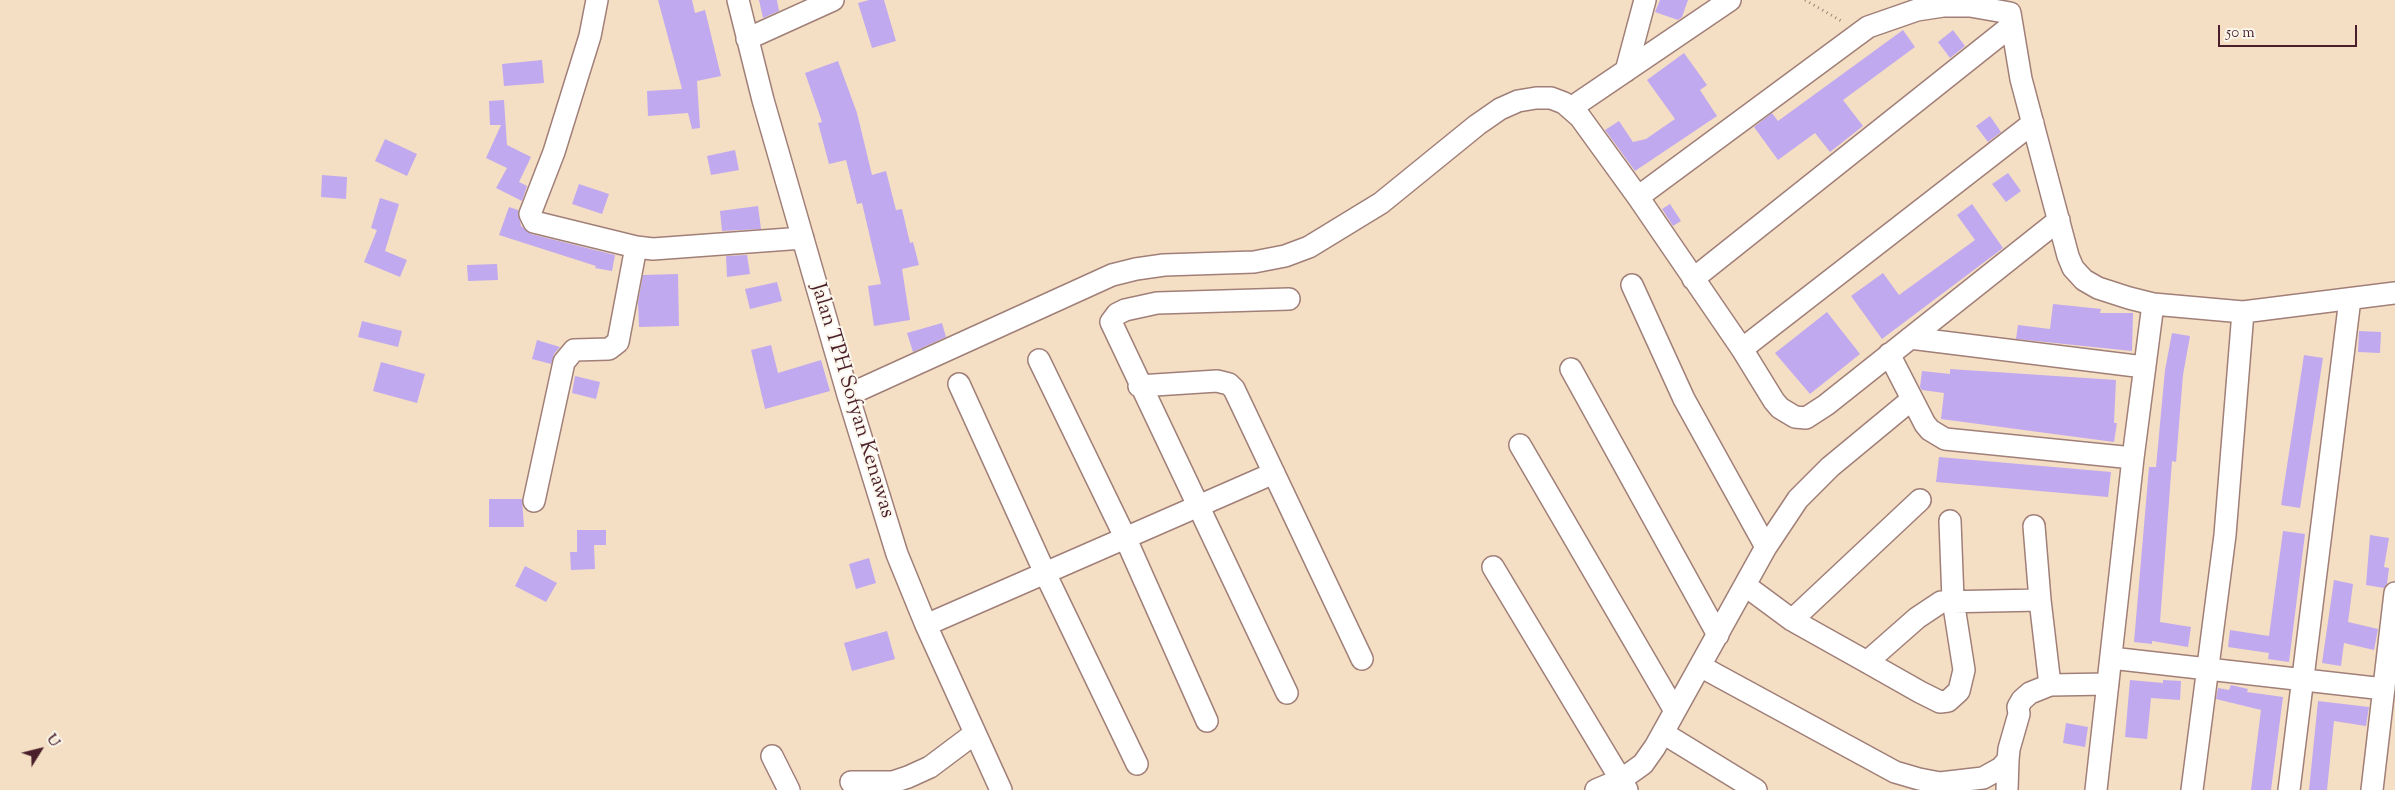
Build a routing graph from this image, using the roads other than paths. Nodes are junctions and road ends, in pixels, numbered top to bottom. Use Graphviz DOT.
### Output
graph roads {
  1 [pos="597,0"];
  2 [pos="738,0"];
  3 [pos="834,0"];
  4 [pos="1645,0"];
  5 [pos="1730,0"];
  6 [pos="2010,13"];
  7 [pos="747,39"];
  8 [pos="1626,71"];
  9 [pos="1571,108"];
  10 [pos="2034,124"];
  11 [pos="1638,197"];
  12 [pos="2059,220"];
  13 [pos="803,238"];
  14 [pos="636,247"];
  15 [pos="1693,279"];
  16 [pos="1632,285"];
  17 [pos="2395,293"];
  18 [pos="2350,298"];
  19 [pos="1289,299"];
  20 [pos="2153,304"];
  21 [pos="2243,312"];
  22 [pos="1910,338"];
  23 [pos="1742,349"];
  24 [pos="1889,354"];
  25 [pos="1039,360"];
  26 [pos="2144,367"];
  27 [pos="1571,369"];
  28 [pos="959,384"];
  29 [pos="1139,386"];
  30 [pos="848,395"];
  31 [pos="1911,400"];
  32 [pos="1520,445"];
  33 [pos="2133,458"];
  34 [pos="1274,473"];
  35 [pos="1920,500"];
  36 [pos="534,501"];
  37 [pos="1198,505"];
  38 [pos="1950,521"];
  39 [pos="2034,526"];
  40 [pos="1125,537"];
  41 [pos="1766,547"];
  42 [pos="1494,567"];
  43 [pos="1045,573"];
  44 [pos="1746,586"];
  45 [pos="2395,599"];
  46 [pos="1953,600"];
  47 [pos="2040,600"];
  48 [pos="1792,620"];
  49 [pos="926,625"];
  50 [pos="1718,634"];
  51 [pos="2111,658"];
  52 [pos="1362,659"];
  53 [pos="1867,662"];
  54 [pos="1700,666"];
  55 [pos="2206,668"];
  56 [pos="2303,680"];
  57 [pos="2050,684"];
  58 [pos="2108,684"];
  59 [pos="2384,689"];
  60 [pos="1287,693"];
  61 [pos="1675,711"];
  62 [pos="1207,720"];
  63 [pos="1663,733"];
  64 [pos="974,734"];
  65 [pos="772,756"];
  66 [pos="2008,760"];
  67 [pos="1137,764"];
  68 [pos="1729,781"];
  69 [pos="852,782"];
  70 [pos="1624,785"];
  71 [pos="789,790"];
  72 [pos="1001,790"];
  73 [pos="1596,790"];
  74 [pos="1756,790"];
  75 [pos="2007,790"];
  76 [pos="2096,790"];
  77 [pos="2192,790"];
  78 [pos="2289,790"];
  79 [pos="2372,790"];
  1 -- 14 [label="street"];
  2 -- 7 [label="street, Jalan TPH Sofyan Kenawas"];
  3 -- 7 [label="street"];
  4 -- 8 [label="street"];
  5 -- 8 [label="street"];
  6 -- 10 [label="street"];
  6 -- 11 [label="street"];
  6 -- 15 [label="street"];
  7 -- 13 [label="street, Jalan TPH Sofyan Kenawas"];
  8 -- 9 [label="street"];
  9 -- 11 [label="street"];
  9 -- 30 [label="street"];
  10 -- 12 [label="street"];
  10 -- 23 [label="street"];
  11 -- 15 [label="street"];
  12 -- 20 [label="street"];
  12 -- 22 [label="street"];
  13 -- 14 [label="street"];
  13 -- 30 [label="street, Jalan TPH Sofyan Kenawas"];
  14 -- 36 [label="street"];
  15 -- 23 [label="street"];
  16 -- 41 [label="street"];
  17 -- 18 [label="street"];
  18 -- 21 [label="street"];
  18 -- 56 [label="street"];
  19 -- 29 [label="street"];
  20 -- 21 [label="street"];
  20 -- 26 [label="street"];
  21 -- 55 [label="street"];
  22 -- 24 [label="street"];
  22 -- 26 [label="street"];
  23 -- 24 [label="street"];
  24 -- 31 [label="street"];
  25 -- 40 [label="street"];
  26 -- 33 [label="street"];
  27 -- 50 [label="street"];
  28 -- 43 [label="street"];
  29 -- 34 [label="street"];
  29 -- 37 [label="street"];
  30 -- 49 [label="street, Jalan TPH Sofyan Kenawas"];
  31 -- 33 [label="street"];
  31 -- 41 [label="street"];
  32 -- 61 [label="street"];
  33 -- 51 [label="street"];
  34 -- 37 [label="street"];
  34 -- 52 [label="street"];
  35 -- 48 [label="street"];
  37 -- 40 [label="street"];
  37 -- 60 [label="street"];
  38 -- 46 [label="street"];
  39 -- 47 [label="street"];
  40 -- 43 [label="street"];
  40 -- 62 [label="street"];
  41 -- 44 [label="street"];
  42 -- 70 [label="street"];
  43 -- 49 [label="street"];
  43 -- 67 [label="street"];
  44 -- 48 [label="street"];
  44 -- 50 [label="street"];
  45 -- 59 [label="street"];
  46 -- 47 [label="street"];
  46 -- 53 [label="street"];
  46 -- 53 [label="street"];
  47 -- 57 [label="street"];
  48 -- 53 [label="street"];
  49 -- 64 [label="street, Jalan TPH Sofyan Kenawas"];
  50 -- 54 [label="street"];
  51 -- 55 [label="street"];
  51 -- 58 [label="street"];
  54 -- 61 [label="street"];
  54 -- 66 [label="street"];
  55 -- 56 [label="street"];
  55 -- 77 [label="street"];
  56 -- 59 [label="street"];
  56 -- 78 [label="street"];
  57 -- 58 [label="street"];
  57 -- 66 [label="street"];
  58 -- 76 [label="street"];
  59 -- 79 [label="street"];
  61 -- 63 [label="street"];
  63 -- 68 [label="street"];
  63 -- 70 [label="street"];
  64 -- 69 [label="street"];
  64 -- 72 [label="street, Jalan TPH Sofyan Kenawas"];
  65 -- 71 [label="street"];
  66 -- 75 [label="street"];
  68 -- 74 [label="street"];
  70 -- 73 [label="street"];
}
